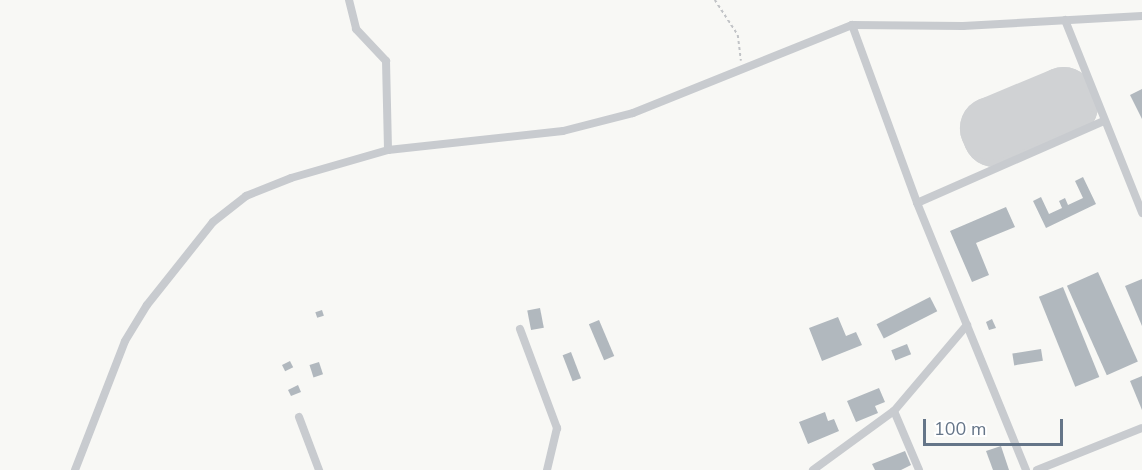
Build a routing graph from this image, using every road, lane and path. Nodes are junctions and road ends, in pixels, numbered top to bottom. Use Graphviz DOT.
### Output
graph roads {
  1 [pos="349,0"];
  2 [pos="715,0"];
  3 [pos="1142,16"];
  4 [pos="1065,20"];
  5 [pos="852,25"];
  6 [pos="742,68"];
  7 [pos="1104,120"];
  8 [pos="388,150"];
  9 [pos="917,203"];
  10 [pos="1142,213"];
  11 [pos="967,325"];
  12 [pos="520,329"];
  13 [pos="894,411"];
  14 [pos="299,417"];
  15 [pos="1142,428"];
  16 [pos="75,470"];
  17 [pos="319,470"];
  18 [pos="547,470"];
  19 [pos="813,470"];
  20 [pos="919,470"];
  21 [pos="1026,470"];
  22 [pos="1037,470"];
  1 -- 8 [label="street"];
  2 -- 6 [label="path"];
  3 -- 4 [label="street"];
  4 -- 5 [label="street"];
  4 -- 7 [label="street"];
  5 -- 6 [label="street"];
  5 -- 9 [label="street"];
  6 -- 8 [label="street"];
  7 -- 9 [label="street"];
  7 -- 10 [label="street"];
  8 -- 16 [label="street"];
  9 -- 11 [label="street"];
  11 -- 13 [label="street"];
  11 -- 21 [label="street"];
  12 -- 18 [label="street"];
  13 -- 19 [label="street"];
  13 -- 20 [label="street"];
  14 -- 17 [label="street"];
  15 -- 22 [label="street"];
}
